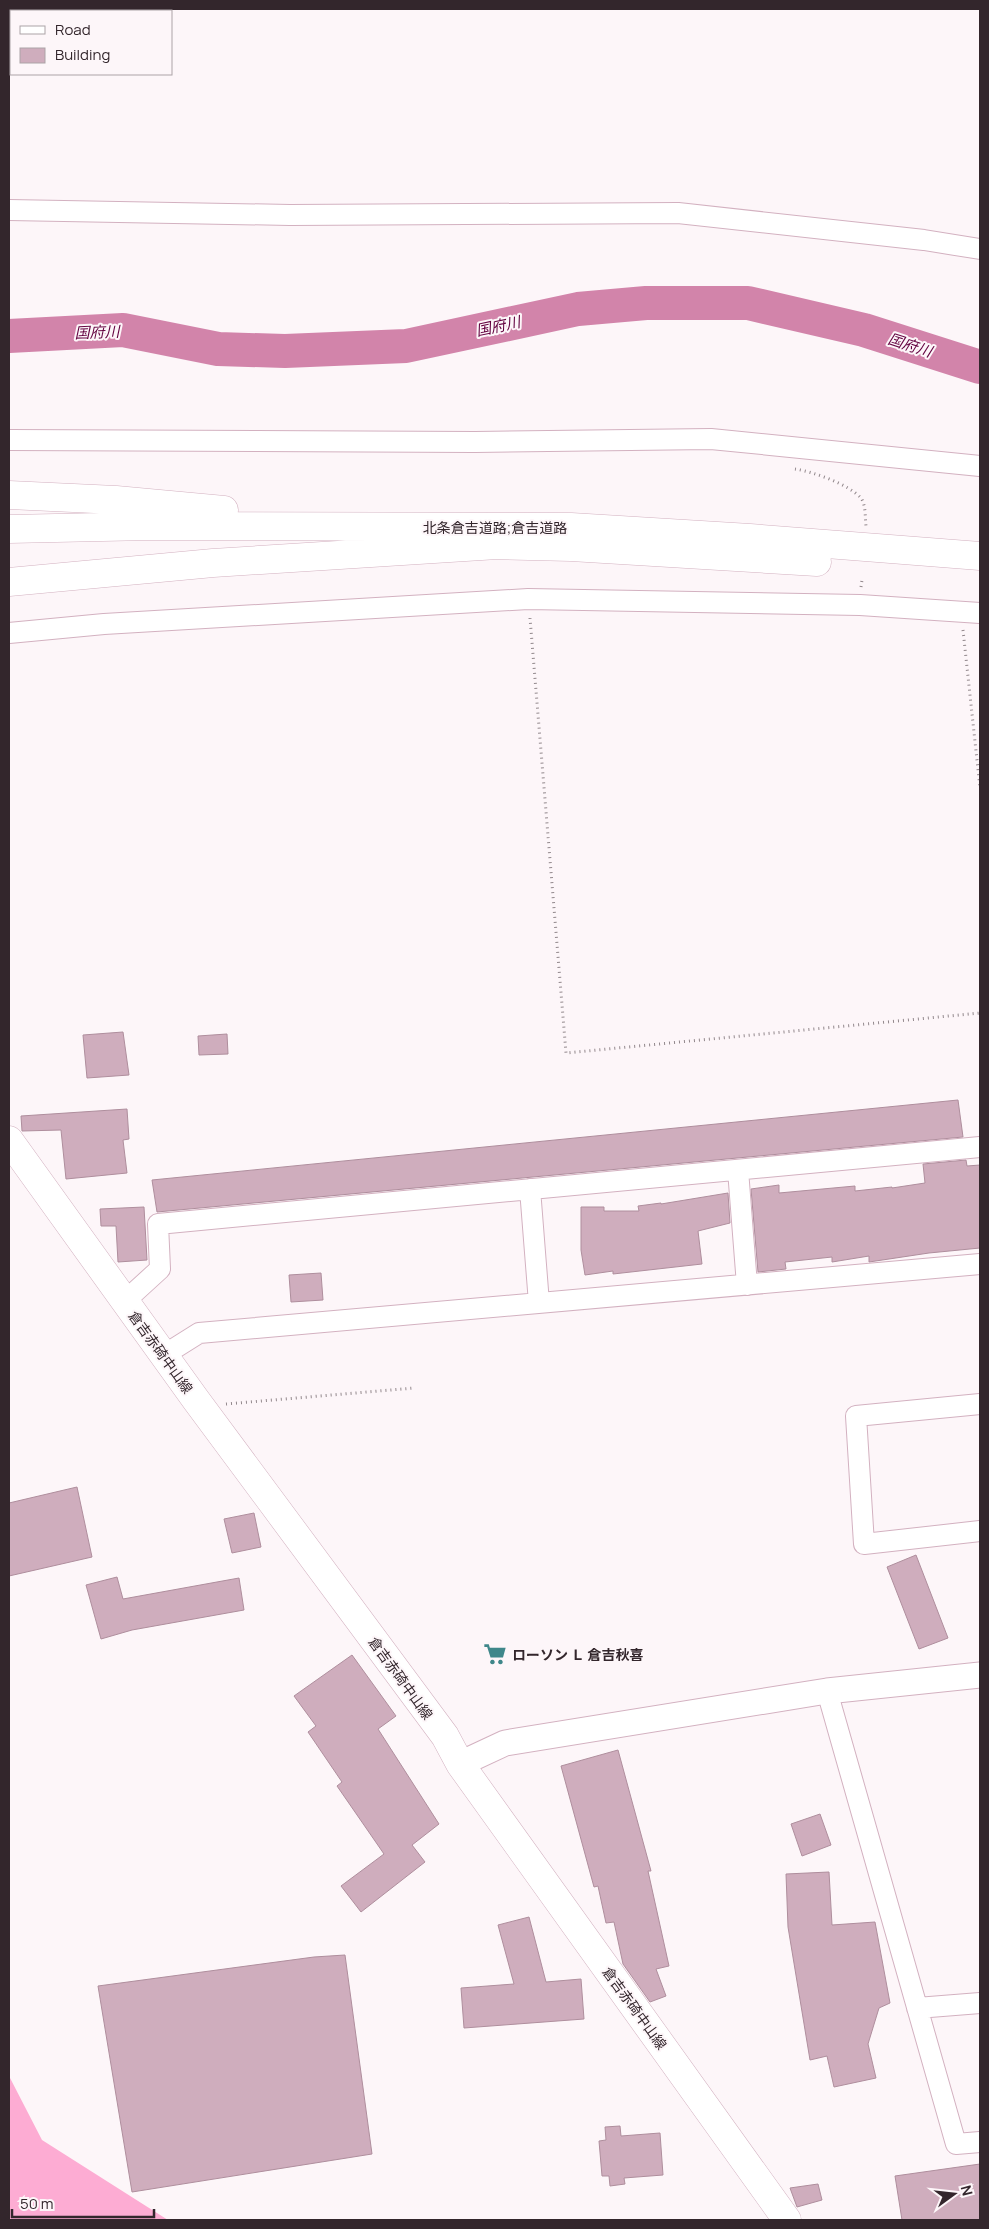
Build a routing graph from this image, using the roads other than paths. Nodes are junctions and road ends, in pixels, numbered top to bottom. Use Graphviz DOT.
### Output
graph roads {
  1 [pos="9,210"];
  2 [pos="980,249"];
  3 [pos="9,440"];
  4 [pos="980,466"];
  5 [pos="9,495"];
  6 [pos="395,526"];
  7 [pos="9,529"];
  8 [pos="9,546"];
  9 [pos="497,546"];
  10 [pos="980,556"];
  11 [pos="980,574"];
  12 [pos="9,582"];
  13 [pos="971,612"];
  14 [pos="9,633"];
  15 [pos="9,1140"];
  16 [pos="980,1147"];
  17 [pos="738,1170"];
  18 [pos="530,1189"];
  19 [pos="980,1264"];
  20 [pos="747,1285"];
  21 [pos="124,1301"];
  22 [pos="540,1303"];
  23 [pos="164,1355"];
  24 [pos="980,1404"];
  25 [pos="980,1532"];
  26 [pos="980,1675"];
  27 [pos="827,1691"];
  28 [pos="460,1764"];
  29 [pos="980,2003"];
  30 [pos="917,2008"];
  31 [pos="980,2142"];
  32 [pos="787,2220"];
  1 -- 2 [label="street"];
  3 -- 4 [label="street"];
  5 -- 6 [label="main road"];
  6 -- 7 [label="main road, 北条倉吉道路;倉吉道路"];
  6 -- 10 [label="main road, 北条倉吉道路;倉吉道路"];
  8 -- 9 [label="main road, 北条倉吉道路;倉吉道路"];
  9 -- 11 [label="main road, 北条倉吉道路;倉吉道路"];
  9 -- 12 [label="main road"];
  13 -- 14 [label="street"];
  15 -- 21 [label="main road, 倉吉赤碕中山線"];
  16 -- 17 [label="street"];
  17 -- 18 [label="street"];
  17 -- 20 [label="street"];
  18 -- 21 [label="street"];
  18 -- 22 [label="street"];
  19 -- 20 [label="street"];
  20 -- 22 [label="street"];
  21 -- 23 [label="main road, 倉吉赤碕中山線"];
  22 -- 23 [label="street"];
  23 -- 28 [label="main road, 倉吉赤碕中山線"];
  24 -- 25 [label="street"];
  26 -- 27 [label="street"];
  27 -- 28 [label="street"];
  27 -- 30 [label="street"];
  28 -- 32 [label="main road, 倉吉赤碕中山線"];
  29 -- 30 [label="street"];
  30 -- 31 [label="street"];
}
